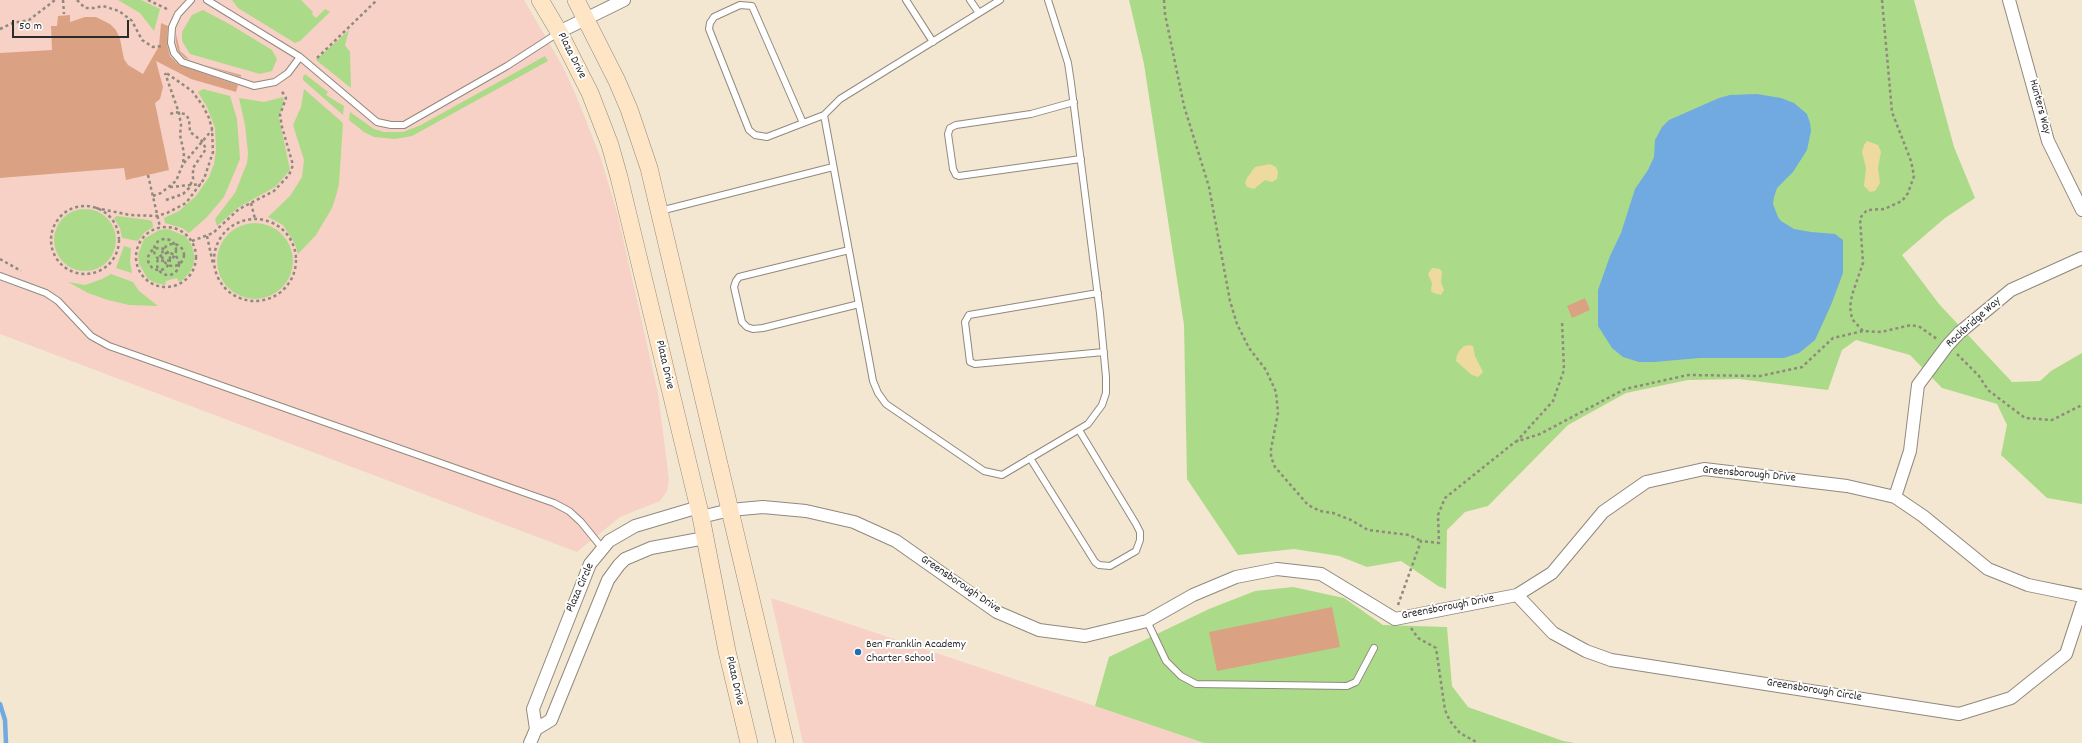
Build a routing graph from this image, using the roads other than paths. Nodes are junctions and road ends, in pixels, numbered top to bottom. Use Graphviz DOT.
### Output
graph roads {
  1 [pos="191,0"];
  2 [pos="207,0"];
  3 [pos="540,0"];
  4 [pos="576,0"];
  5 [pos="624,0"];
  6 [pos="906,0"];
  7 [pos="970,0"];
  8 [pos="1000,0"];
  9 [pos="1048,0"];
  10 [pos="2009,0"];
  11 [pos="219,2"];
  12 [pos="979,13"];
  13 [pos="586,18"];
  14 [pos="559,32"];
  15 [pos="933,42"];
  16 [pos="300,57"];
  17 [pos="1074,102"];
  18 [pos="824,115"];
  19 [pos="803,123"];
  20 [pos="1081,159"];
  21 [pos="833,166"];
  22 [pos="2082,210"];
  23 [pos="660,211"];
  24 [pos="849,250"];
  25 [pos="2082,258"];
  26 [pos="0,276"];
  27 [pos="1098,293"];
  28 [pos="859,304"];
  29 [pos="1104,352"];
  30 [pos="1079,430"];
  31 [pos="1030,458"];
  32 [pos="1895,498"];
  33 [pos="730,510"];
  34 [pos="700,512"];
  35 [pos="705,538"];
  36 [pos="603,549"];
  37 [pos="1516,595"];
  38 [pos="2082,596"];
  39 [pos="2082,605"];
  40 [pos="1147,621"];
  41 [pos="1374,648"];
  42 [pos="536,729"];
  43 [pos="530,743"];
  44 [pos="749,743"];
  45 [pos="785,743"];
  1 -- 16 [label="lane"];
  2 -- 11 [label="lane"];
  3 -- 14 [label="street, Plaza Drive"];
  4 -- 13 [label="street"];
  5 -- 13 [label="street"];
  6 -- 15 [label="lane"];
  7 -- 12 [label="lane"];
  8 -- 12 [label="lane"];
  9 -- 17 [label="lane"];
  10 -- 22 [label="street, Hunters Way"];
  11 -- 16 [label="lane"];
  12 -- 15 [label="lane"];
  13 -- 14 [label="street"];
  13 -- 23 [label="street"];
  14 -- 16 [label="lane"];
  14 -- 34 [label="street, Plaza Drive"];
  15 -- 18 [label="lane"];
  17 -- 20 [label="lane"];
  17 -- 20 [label="lane"];
  18 -- 19 [label="lane"];
  18 -- 21 [label="lane"];
  19 -- 19 [label="lane"];
  20 -- 27 [label="lane"];
  21 -- 23 [label="lane"];
  21 -- 24 [label="lane"];
  23 -- 33 [label="street"];
  24 -- 28 [label="lane"];
  24 -- 28 [label="lane"];
  25 -- 32 [label="street, Rockbridge Way"];
  26 -- 36 [label="lane"];
  27 -- 29 [label="lane"];
  27 -- 29 [label="lane"];
  28 -- 31 [label="lane"];
  29 -- 30 [label="lane"];
  30 -- 31 [label="lane"];
  30 -- 31 [label="lane"];
  32 -- 37 [label="street, Greensborough Drive"];
  32 -- 38 [label="street, Greensborough Drive"];
  33 -- 34 [label="street, Greensborough Drive"];
  33 -- 40 [label="street, Greensborough Drive"];
  33 -- 45 [label="street"];
  34 -- 35 [label="street, Plaza Drive"];
  34 -- 36 [label="street, Plaza Circle"];
  35 -- 42 [label="street, Plaza Circle"];
  35 -- 44 [label="street, Plaza Drive"];
  36 -- 42 [label="street, Plaza Circle"];
  37 -- 39 [label="street, Greensborough Circle"];
  37 -- 40 [label="street, Greensborough Drive"];
  40 -- 41 [label="lane"];
  42 -- 43 [label="street"];
}
